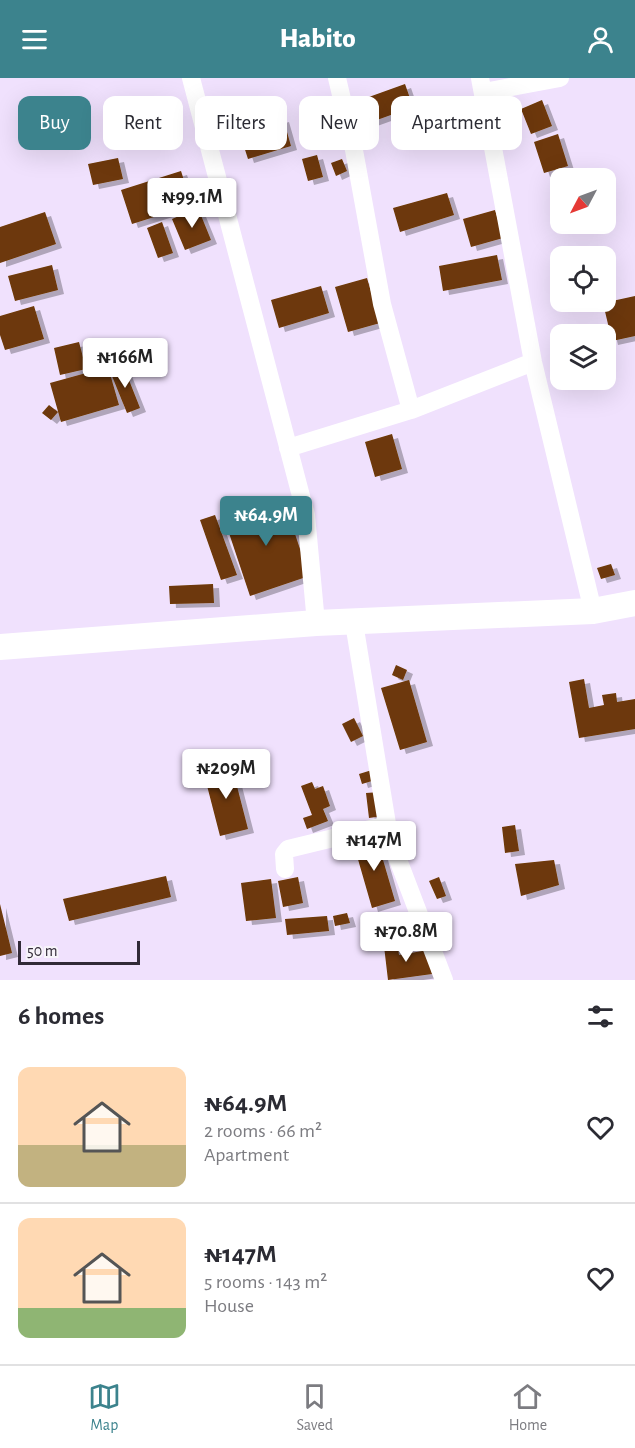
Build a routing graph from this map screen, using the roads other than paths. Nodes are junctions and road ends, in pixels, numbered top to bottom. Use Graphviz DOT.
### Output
graph roads {
  1 [pos="191,78"];
  2 [pos="337,78"];
  3 [pos="560,78"];
  4 [pos="482,85"];
  5 [pos="533,362"];
  6 [pos="411,410"];
  7 [pos="288,448"];
  8 [pos="635,603"];
  9 [pos="593,611"];
  10 [pos="354,622"];
  11 [pos="316,623"];
  12 [pos="0,644"];
  13 [pos="387,825"];
  14 [pos="285,869"];
  15 [pos="444,980"];
  1 -- 7 [label="street"];
  2 -- 6 [label="street"];
  3 -- 4 [label="street"];
  4 -- 5 [label="street"];
  5 -- 6 [label="street"];
  5 -- 9 [label="street"];
  6 -- 7 [label="street"];
  7 -- 11 [label="street"];
  8 -- 9 [label="main road"];
  9 -- 10 [label="main road"];
  10 -- 11 [label="main road"];
  10 -- 13 [label="street"];
  11 -- 12 [label="main road"];
  13 -- 14 [label="street"];
  13 -- 15 [label="street"];
}
